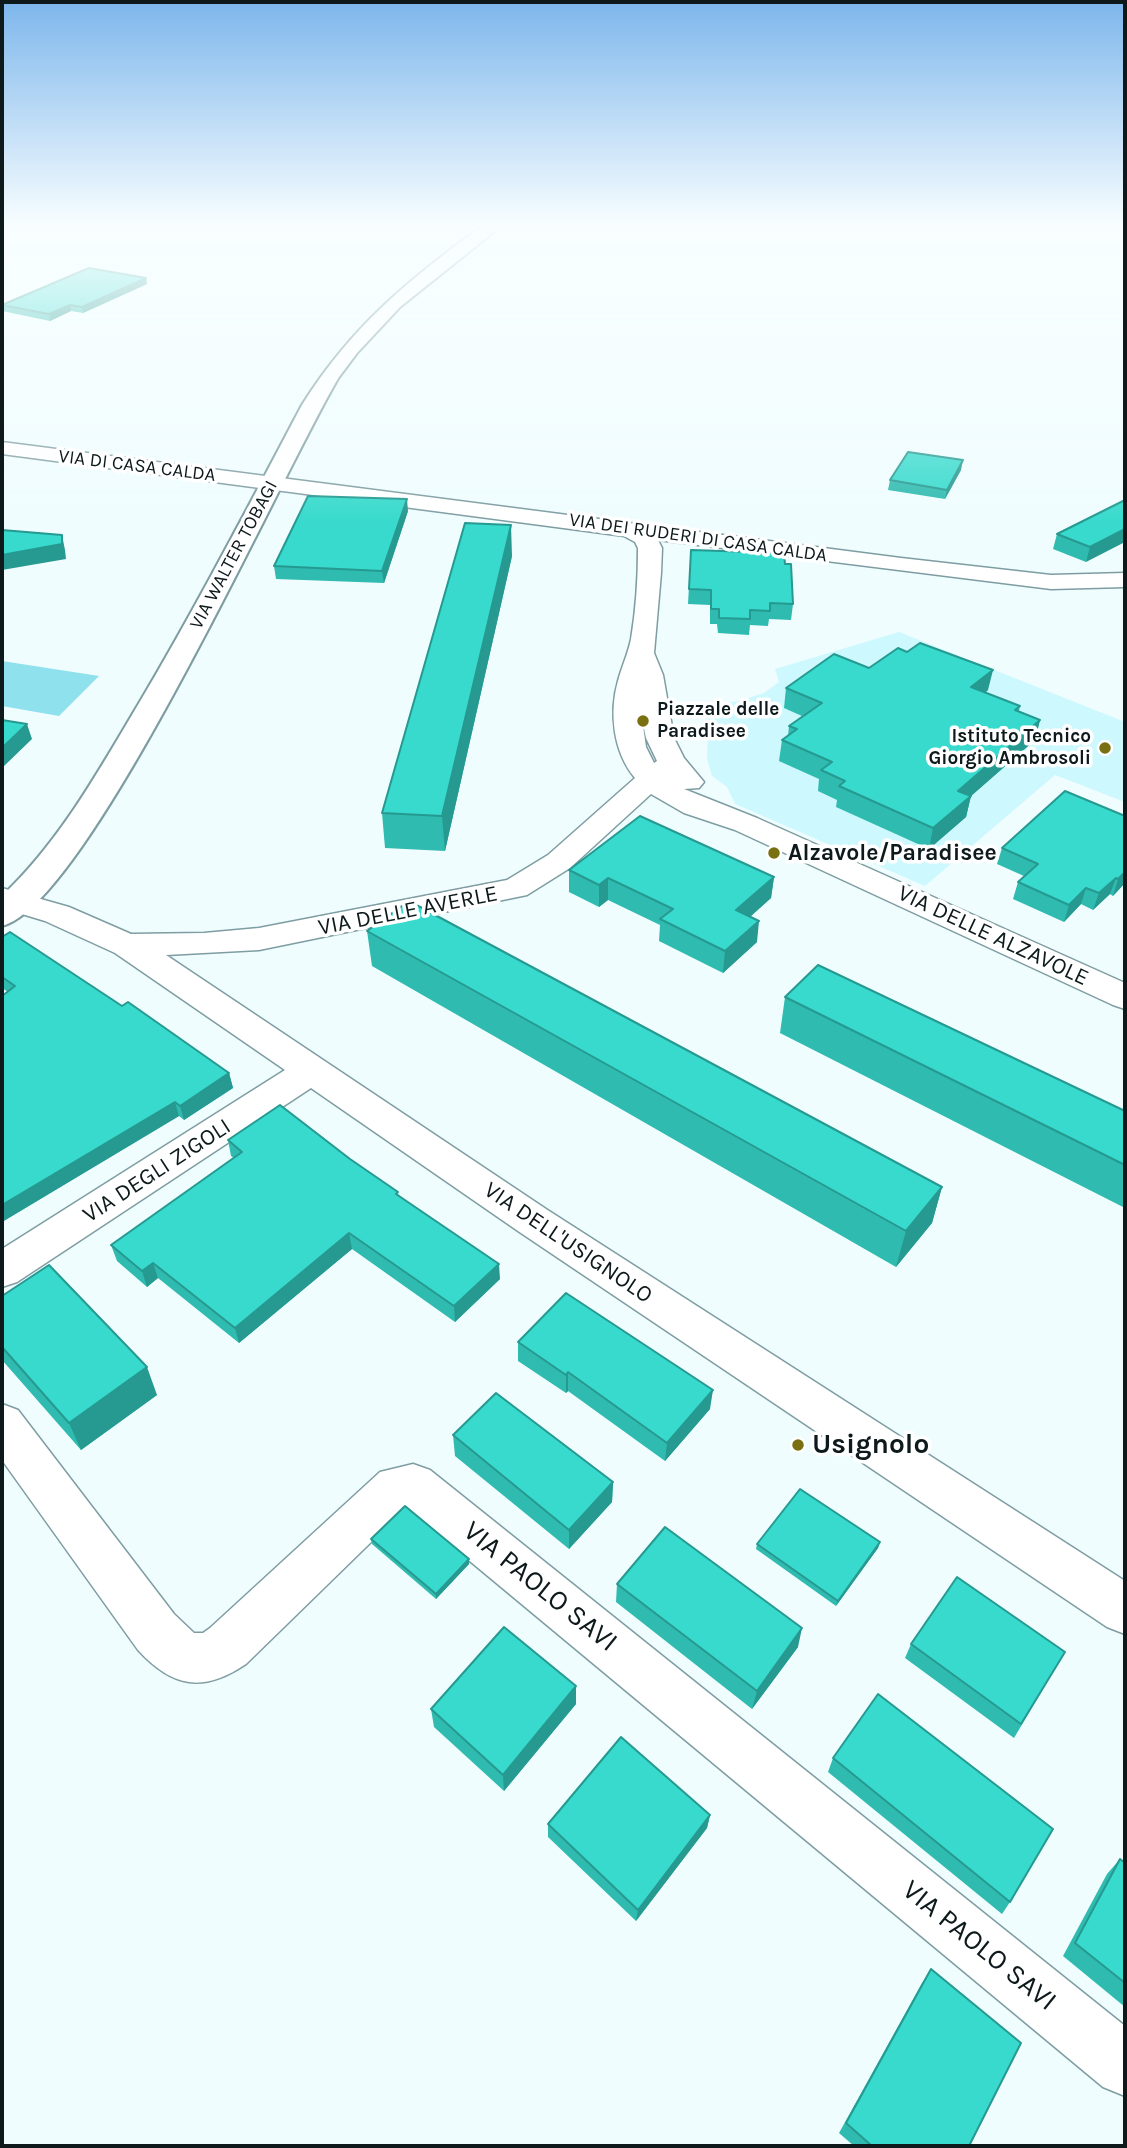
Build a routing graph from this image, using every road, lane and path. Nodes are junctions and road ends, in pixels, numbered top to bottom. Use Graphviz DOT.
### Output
graph roads {
  1 [pos="373,323"];
  2 [pos="2,448"];
  3 [pos="272,483"];
  4 [pos="627,528"];
  5 [pos="1125,580"];
  6 [pos="662,771"];
  7 [pos="7,905"];
  8 [pos="127,944"];
  9 [pos="1125,997"];
  10 [pos="312,1070"];
  11 [pos="2,1270"];
  12 [pos="2,1424"];
  13 [pos="1125,1610"];
  14 [pos="1125,2066"];
  1 -- 3 [label="street, VIA WALTER TOBAGI"];
  2 -- 3 [label="street, VIA DI CASA CALDA"];
  3 -- 4 [label="street, VIA DEI RUDERI DI CASA CALDA"];
  3 -- 7 [label="street, VIA WALTER TOBAGI"];
  4 -- 5 [label="street, VIA DEI RUDERI DI CASA CALDA"];
  4 -- 6 [label="street"];
  6 -- 8 [label="street, VIA DELLE AVERLE"];
  6 -- 9 [label="street, VIA DELLE ALZAVOLE"];
  7 -- 8 [label="street, VIA DELL'USIGNOLO"];
  8 -- 10 [label="street, VIA DELL'USIGNOLO"];
  10 -- 11 [label="street, VIA DEGLI ZIGOLI"];
  10 -- 13 [label="street, VIA DELL'USIGNOLO"];
  12 -- 14 [label="street, VIA PAOLO SAVI"];
}
